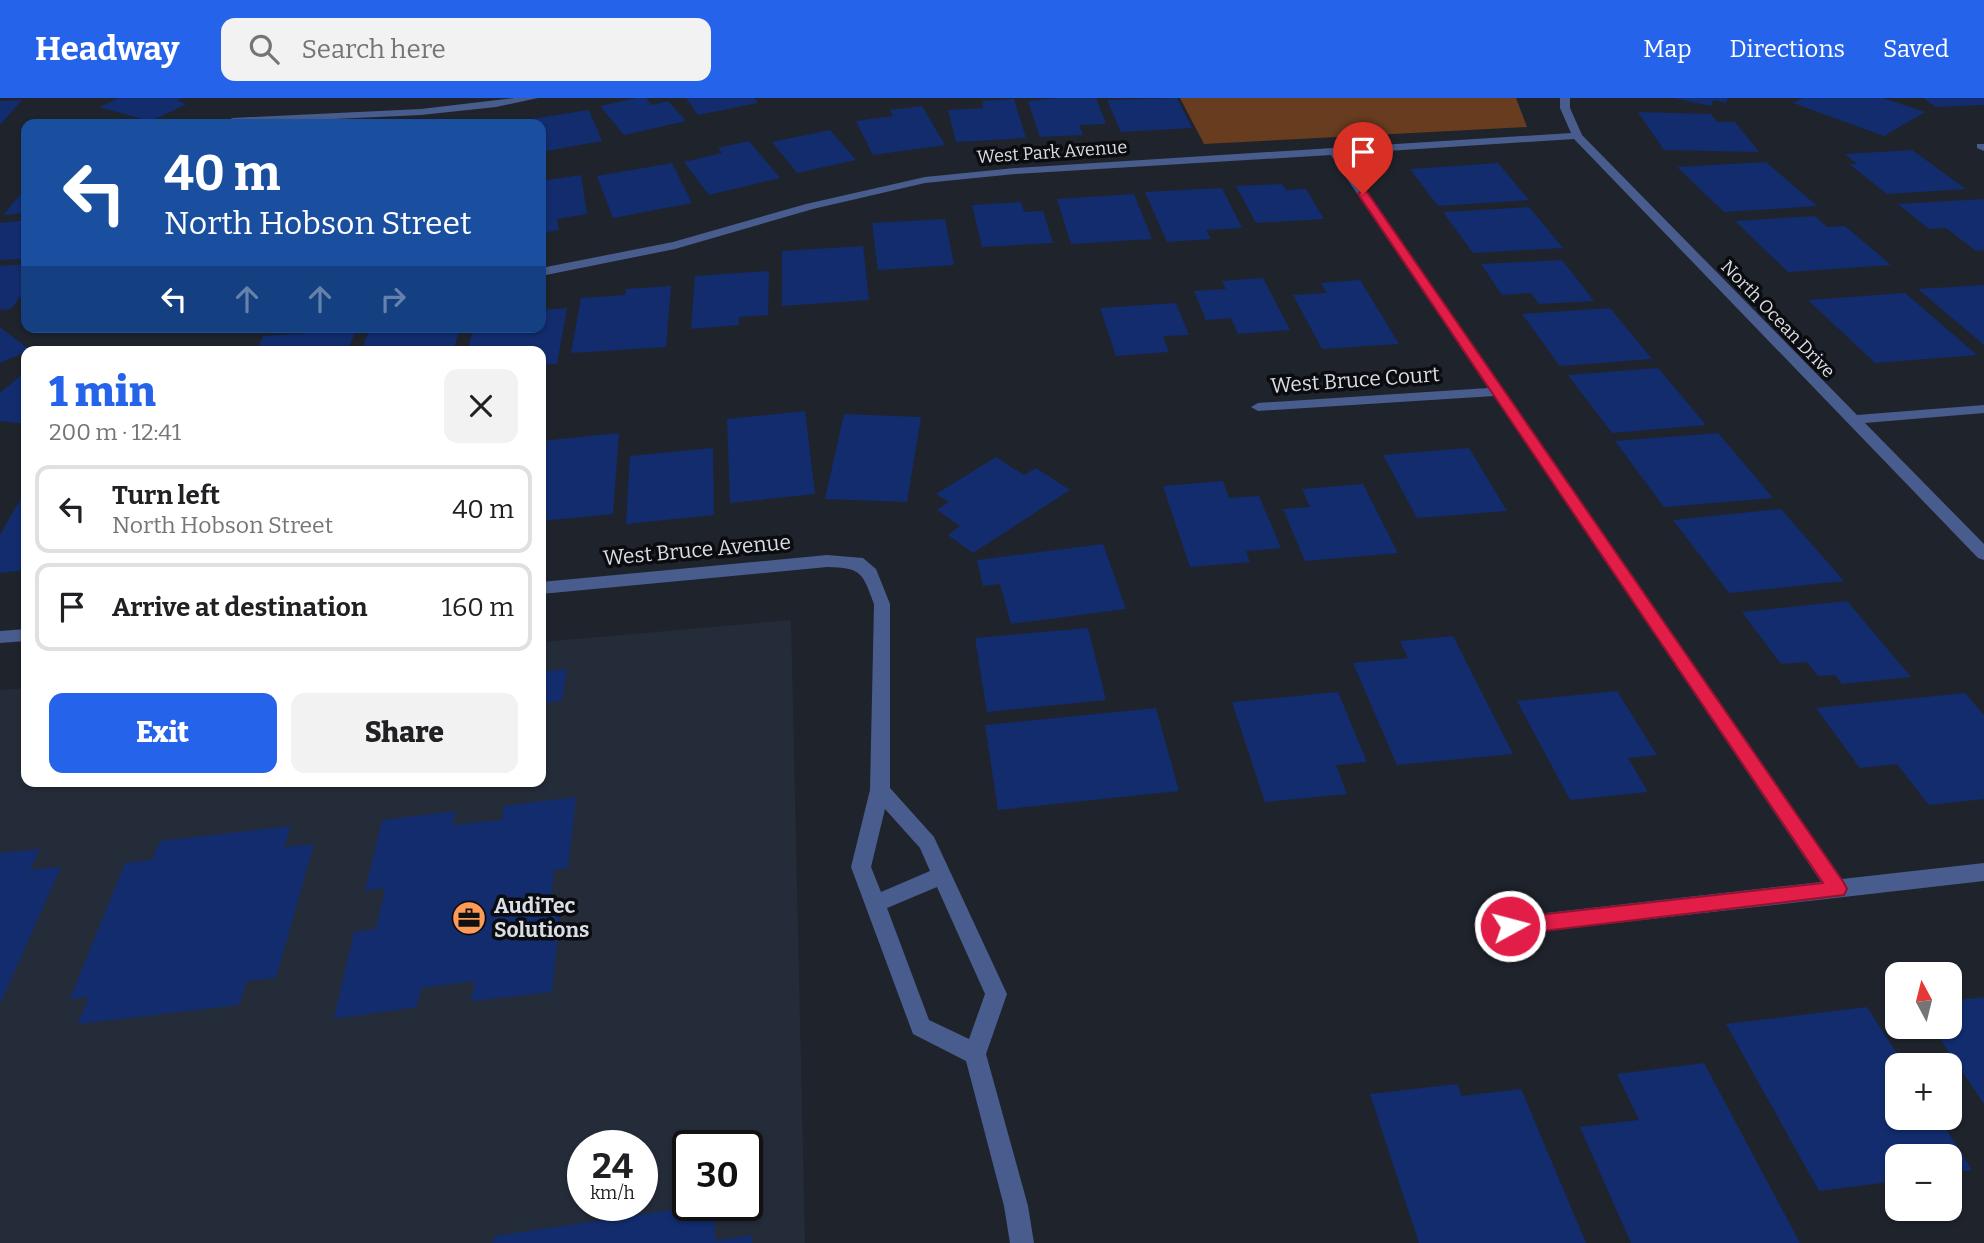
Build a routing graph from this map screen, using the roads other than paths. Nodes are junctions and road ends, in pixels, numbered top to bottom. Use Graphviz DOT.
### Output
graph roads {
  1 [pos="421,98"];
  2 [pos="533,98"];
  3 [pos="1565,98"];
  4 [pos="416,111"];
  5 [pos="293,119"];
  6 [pos="1577,136"];
  7 [pos="1334,151"];
  8 [pos="546,271"];
  9 [pos="1496,392"];
  10 [pos="1258,407"];
  11 [pos="1984,409"];
  12 [pos="1853,420"];
  13 [pos="1984,554"];
  14 [pos="546,587"];
  15 [pos="21,635"];
  16 [pos="0,637"];
  17 [pos="880,790"];
  18 [pos="1984,872"];
  19 [pos="941,876"];
  20 [pos="1837,889"];
  21 [pos="874,904"];
  22 [pos="1510,926"];
  23 [pos="975,1054"];
  24 [pos="1022,1243"];
  1 -- 4 [label="street"];
  2 -- 4 [label="street"];
  3 -- 6 [label="street, North Ocean Drive"];
  4 -- 5 [label="street"];
  6 -- 7 [label="street, West Park Avenue"];
  6 -- 12 [label="street, North Ocean Drive"];
  7 -- 8 [label="street, West Park Avenue"];
  7 -- 9 [label="street"];
  9 -- 10 [label="street, West Bruce Court"];
  9 -- 20 [label="street"];
  11 -- 12 [label="street"];
  12 -- 13 [label="street, North Ocean Drive"];
  14 -- 17 [label="street, West Bruce Avenue"];
  15 -- 16 [label="street"];
  17 -- 19 [label="street"];
  17 -- 21 [label="street"];
  18 -- 20 [label="street"];
  19 -- 21 [label="street"];
  19 -- 23 [label="street"];
  20 -- 22 [label="street"];
  21 -- 23 [label="street"];
  23 -- 24 [label="street"];
}
